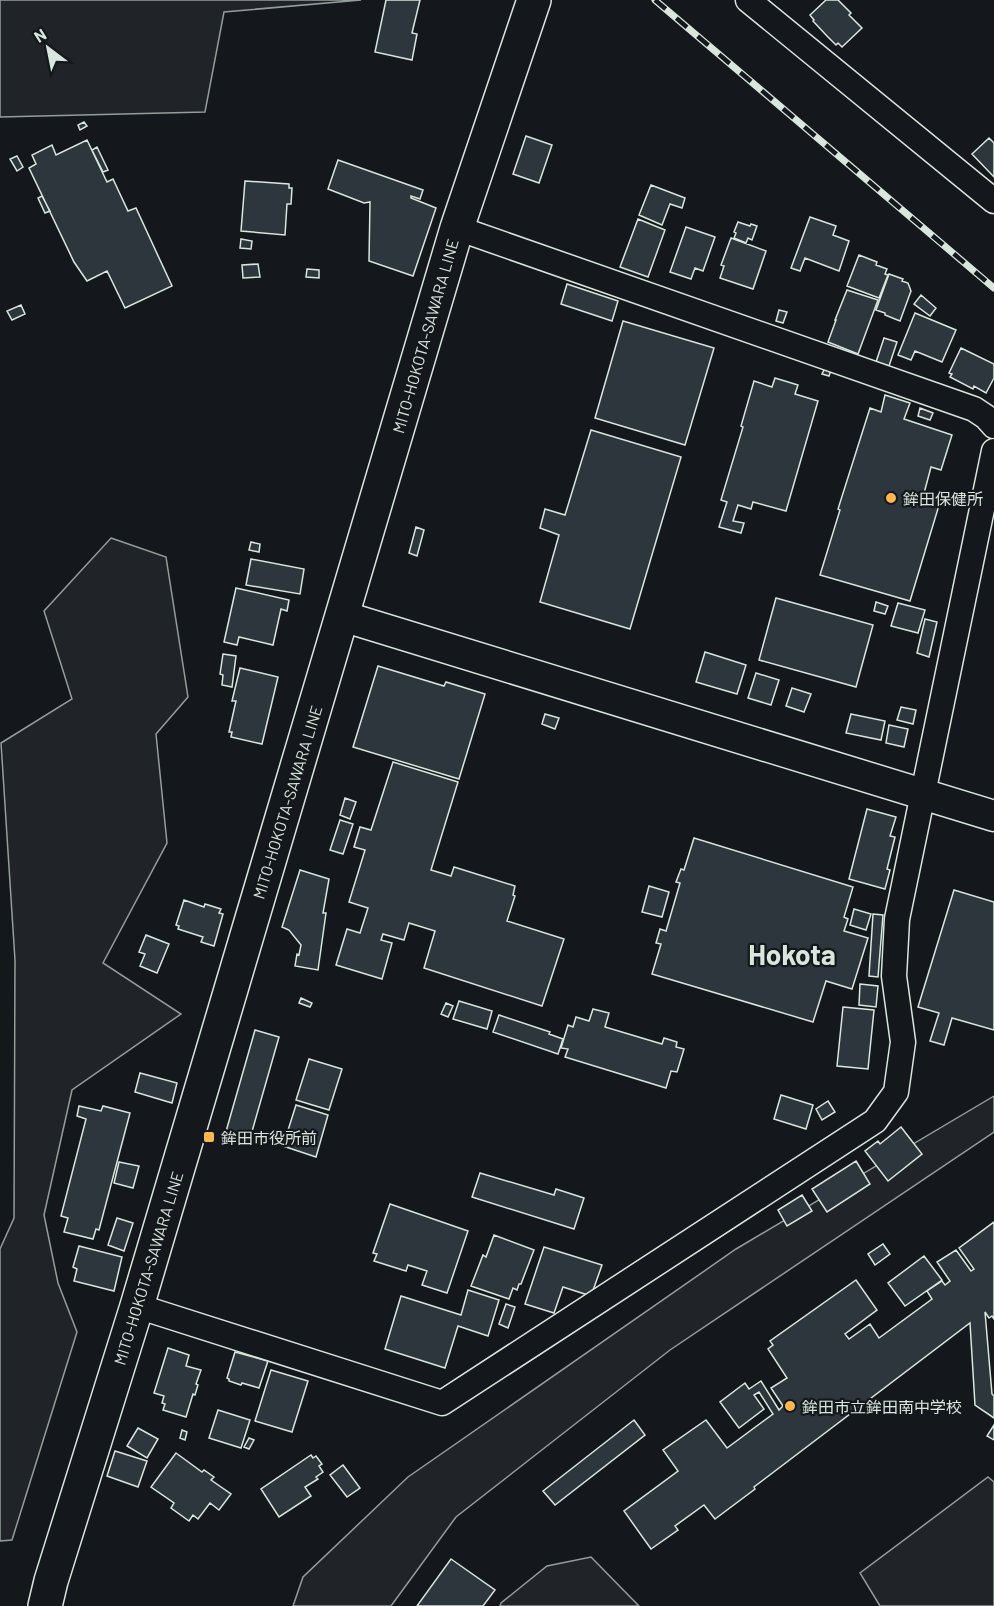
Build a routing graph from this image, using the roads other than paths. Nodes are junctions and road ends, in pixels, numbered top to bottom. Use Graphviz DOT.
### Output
graph roads {
  1 [pos="534,0"];
  2 [pos="748,0"];
  3 [pos="994,201"];
  4 [pos="457,228"];
  5 [pos="994,426"];
  6 [pos="994,451"];
  7 [pos="342,616"];
  8 [pos="922,795"];
  9 [pos="994,816"];
  10 [pos="137,1306"];
  11 [pos="45,1606"];
  1 -- 4 [label="main road, MITO-HOKOTA-SAWARA LINE"];
  2 -- 3 [label="street"];
  4 -- 5 [label="street"];
  4 -- 7 [label="main road, MITO-HOKOTA-SAWARA LINE"];
  6 -- 8 [label="street"];
  7 -- 8 [label="street"];
  7 -- 10 [label="main road, MITO-HOKOTA-SAWARA LINE"];
  8 -- 9 [label="street"];
  8 -- 10 [label="street"];
  10 -- 11 [label="main road, MITO-HOKOTA-SAWARA LINE"];
}
